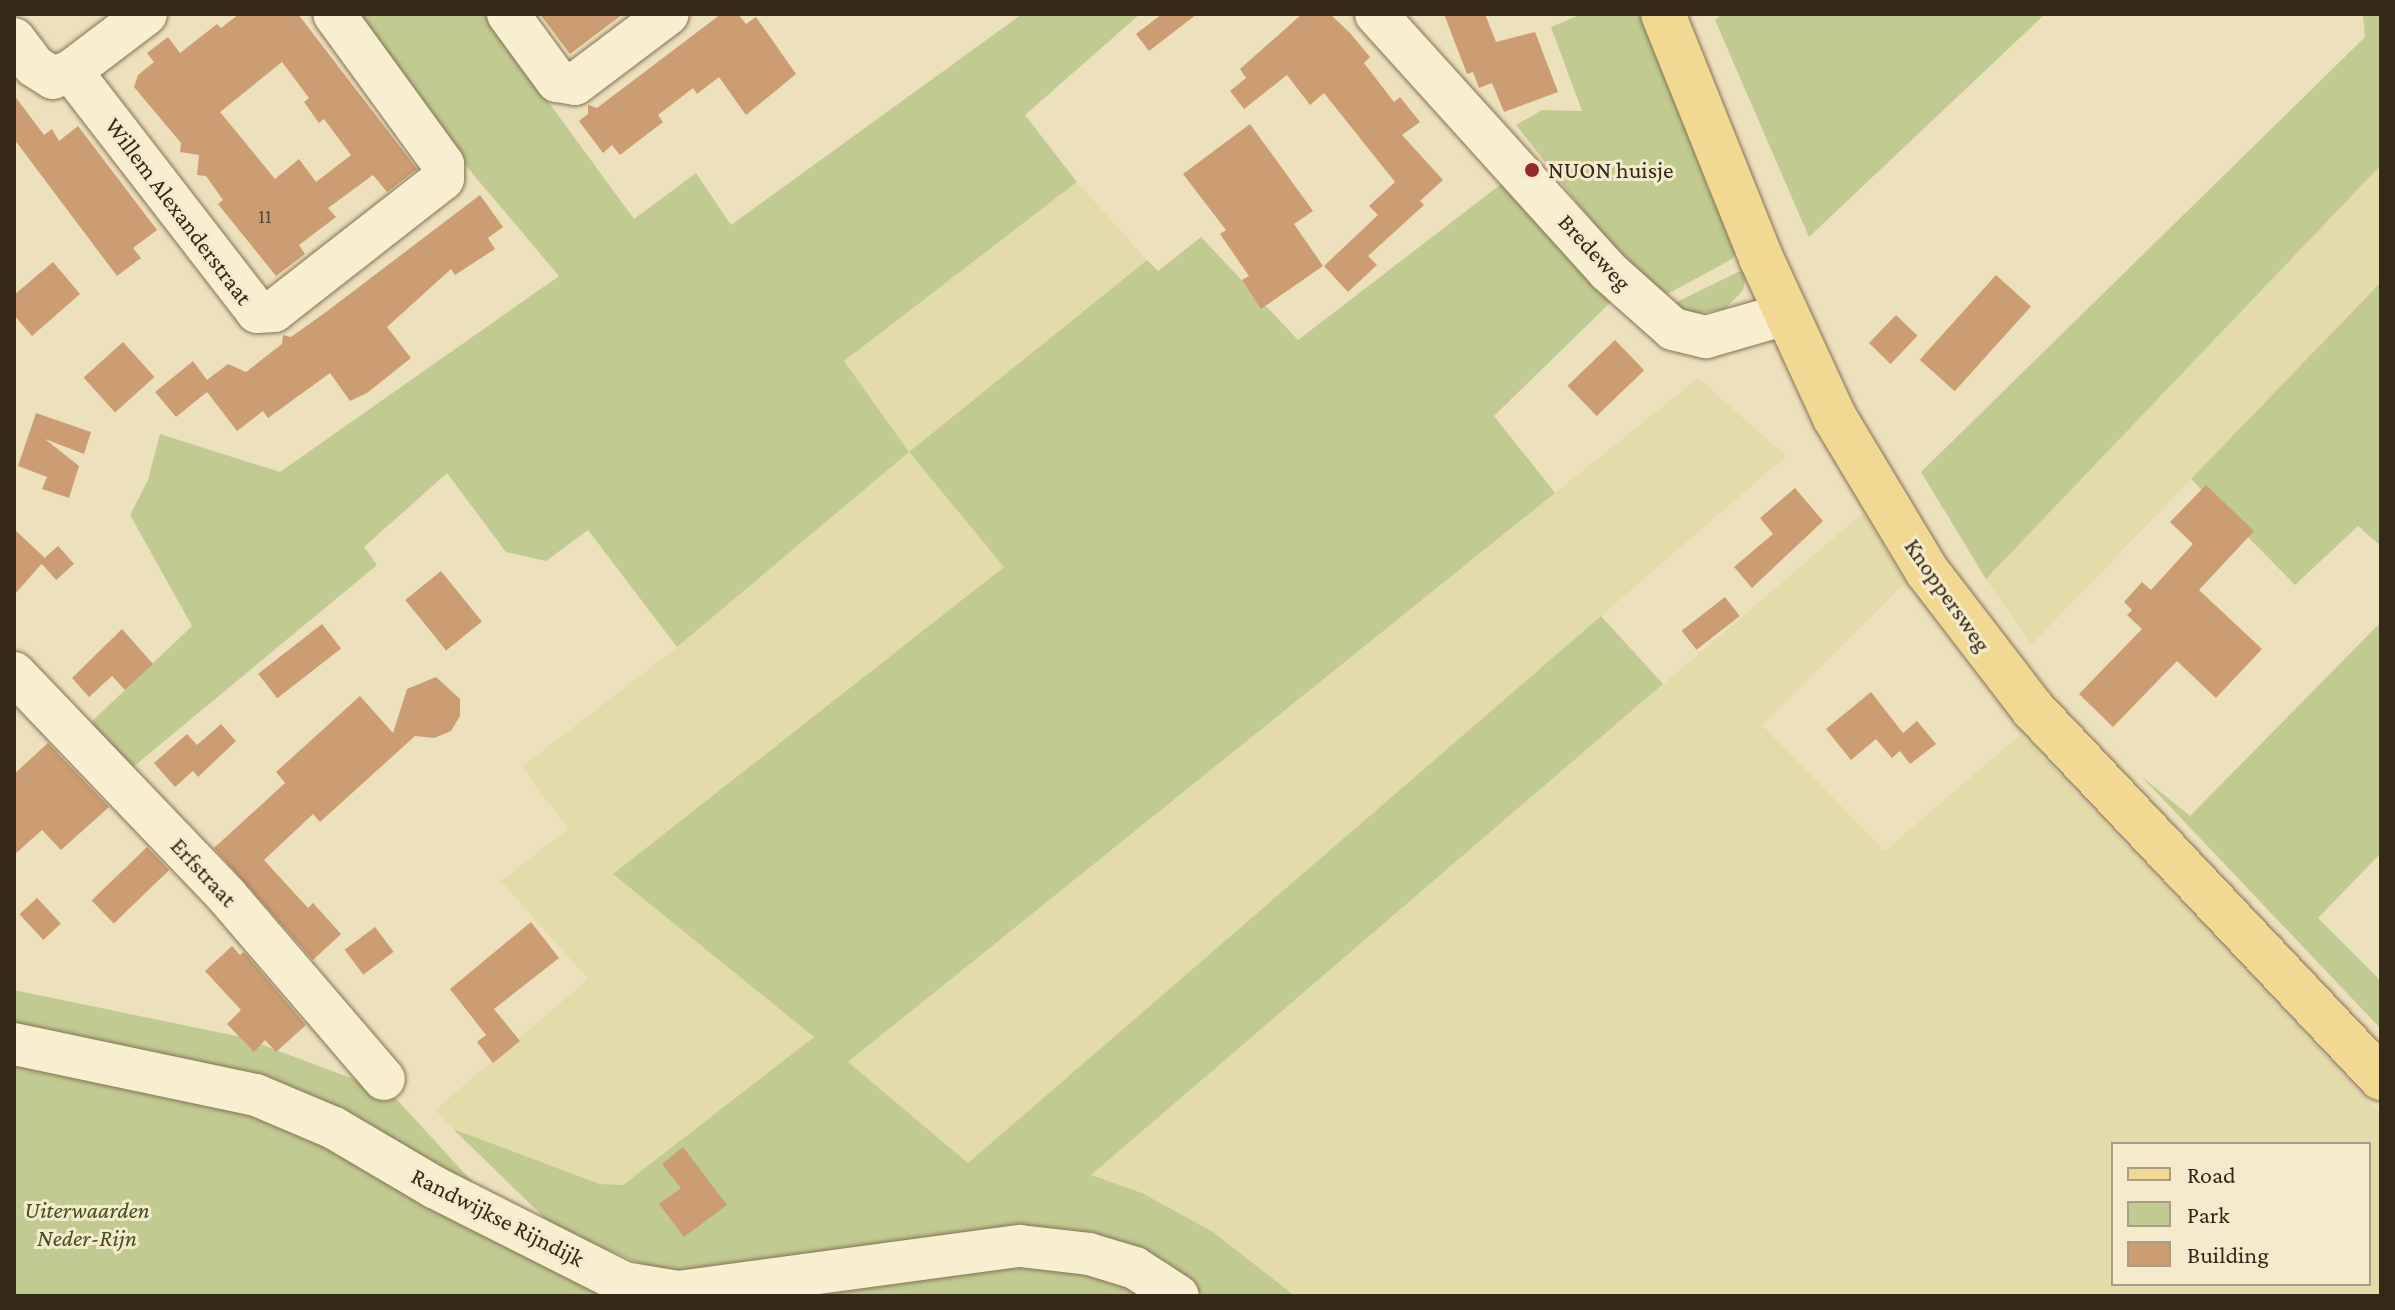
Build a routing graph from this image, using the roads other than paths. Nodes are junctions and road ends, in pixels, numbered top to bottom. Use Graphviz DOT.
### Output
graph roads {
  1 [pos="146,14"];
  2 [pos="334,14"];
  3 [pos="508,14"];
  4 [pos="668,14"];
  5 [pos="1376,14"];
  6 [pos="1663,14"];
  7 [pos="14,39"];
  8 [pos="71,71"];
  9 [pos="1786,314"];
  10 [pos="14,673"];
  11 [pos="14,1044"];
  12 [pos="2381,1078"];
  13 [pos="384,1079"];
  14 [pos="1178,1296"];
  1 -- 8 [label="street"];
  2 -- 8 [label="street, Willem Alexanderstraat"];
  3 -- 4 [label="street"];
  5 -- 9 [label="street, Bredeweg"];
  6 -- 9 [label="main road, Knoppersweg"];
  7 -- 8 [label="street"];
  9 -- 12 [label="main road, Knoppersweg"];
  10 -- 13 [label="street, Erfstraat"];
  11 -- 14 [label="street, Randwijkse Rijndijk"];
}
